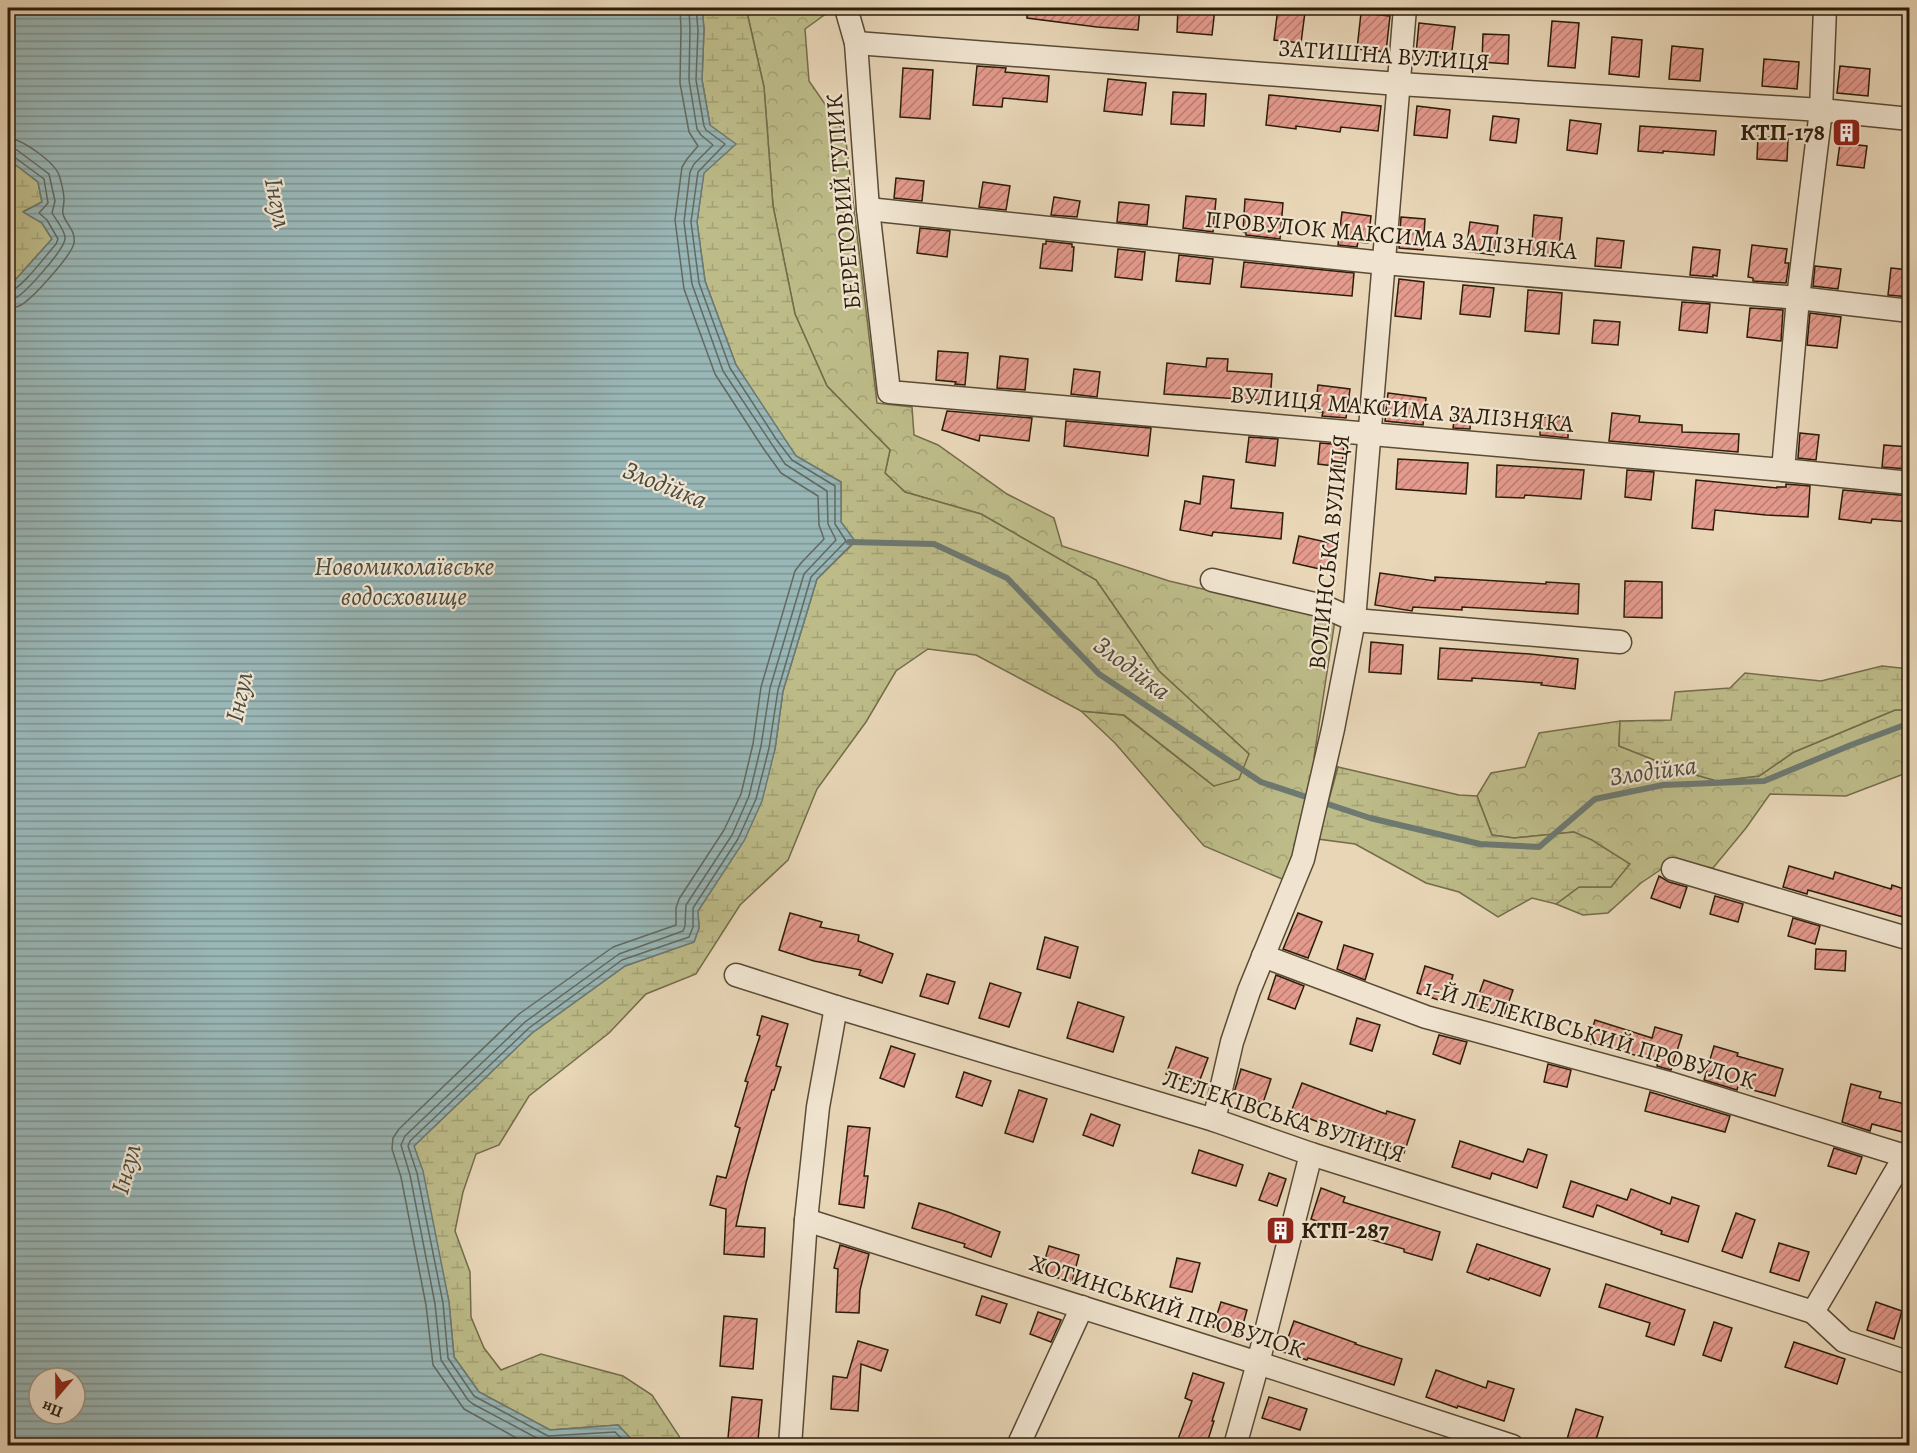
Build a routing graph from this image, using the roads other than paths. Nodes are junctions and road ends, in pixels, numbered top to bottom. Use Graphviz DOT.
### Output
graph roads {
  1 [pos="846,8"];
  2 [pos="1405,8"];
  3 [pos="1825,8"];
  4 [pos="856,43"];
  5 [pos="1398,84"];
  6 [pos="1821,110"];
  7 [pos="1910,119"];
  8 [pos="868,209"];
  9 [pos="1384,263"];
  10 [pos="1798,298"];
  11 [pos="1910,311"];
  12 [pos="889,392"];
  13 [pos="1370,434"];
  14 [pos="1783,470"];
  15 [pos="1910,483"];
  16 [pos="1212,580"];
  17 [pos="1354,620"];
  18 [pos="1620,642"];
  19 [pos="1673,869"];
  20 [pos="1910,939"];
  21 [pos="1263,956"];
  22 [pos="736,975"];
  23 [pos="836,1007"];
  24 [pos="1214,1120"];
  25 [pos="1311,1154"];
  26 [pos="1907,1157"];
  27 [pos="806,1220"];
  28 [pos="1082,1307"];
  29 [pos="1813,1312"];
  30 [pos="1258,1363"];
  31 [pos="1910,1363"];
  32 [pos="790,1446"];
  33 [pos="1018,1446"];
  34 [pos="1234,1446"];
  35 [pos="1512,1446"];
  1 -- 4 [label="street, БЕРЕГОВИЙ ТУПИК"];
  2 -- 5 [label="street, ВОЛИНСЬКА ВУЛИЦЯ"];
  3 -- 6 [label="street"];
  4 -- 5 [label="street, ЗАТИШНА ВУЛИЦЯ"];
  4 -- 8 [label="street, БЕРЕГОВИЙ ТУПИК"];
  5 -- 6 [label="street, ЗАТИШНА ВУЛИЦЯ"];
  5 -- 9 [label="street, ВОЛИНСЬКА ВУЛИЦЯ"];
  6 -- 7 [label="street, ЗАТИШНА ВУЛИЦЯ"];
  6 -- 10 [label="street"];
  8 -- 9 [label="street, ПРОВУЛОК МАКСИМА ЗАЛІЗНЯКА"];
  8 -- 12 [label="street, БЕРЕГОВИЙ ТУПИК"];
  9 -- 10 [label="street, ПРОВУЛОК МАКСИМА ЗАЛІЗНЯКА"];
  9 -- 13 [label="street, ВОЛИНСЬКА ВУЛИЦЯ"];
  10 -- 11 [label="street, ПРОВУЛОК МАКСИМА ЗАЛІЗНЯКА"];
  10 -- 14 [label="street"];
  12 -- 13 [label="street, ВУЛИЦЯ МАКСИМА ЗАЛІЗНЯКА"];
  13 -- 14 [label="street, ВУЛИЦЯ МАКСИМА ЗАЛІЗНЯКА"];
  13 -- 17 [label="street, ВОЛИНСЬКА ВУЛИЦЯ"];
  14 -- 15 [label="street, ВУЛИЦЯ МАКСИМА ЗАЛІЗНЯКА"];
  16 -- 17 [label="street"];
  17 -- 18 [label="street"];
  17 -- 21 [label="street, ВОЛИНСЬКА ВУЛИЦЯ"];
  19 -- 20 [label="street"];
  21 -- 24 [label="street, ВОЛИНСЬКА ВУЛИЦЯ"];
  21 -- 26 [label="street, 1-Й ЛЕЛЕКІВСЬКИЙ ПРОВУЛОК"];
  22 -- 23 [label="street, ЛЕЛЕКІВСЬКА ВУЛИЦЯ"];
  23 -- 24 [label="street, ЛЕЛЕКІВСЬКА ВУЛИЦЯ"];
  23 -- 27 [label="street"];
  24 -- 25 [label="street, ЛЕЛЕКІВСЬКА ВУЛИЦЯ"];
  25 -- 29 [label="street, ЛЕЛЕКІВСЬКА ВУЛИЦЯ"];
  25 -- 30 [label="street"];
  26 -- 29 [label="street"];
  27 -- 28 [label="street, ХОТИНСЬКИЙ ПРОВУЛОК"];
  27 -- 32 [label="street"];
  28 -- 30 [label="street, ХОТИНСЬКИЙ ПРОВУЛОК"];
  28 -- 33 [label="street"];
  29 -- 31 [label="street, ЛЕЛЕКІВСЬКА ВУЛИЦЯ"];
  30 -- 34 [label="street"];
  30 -- 35 [label="street, ХОТИНСЬКИЙ ПРОВУЛОК"];
}
